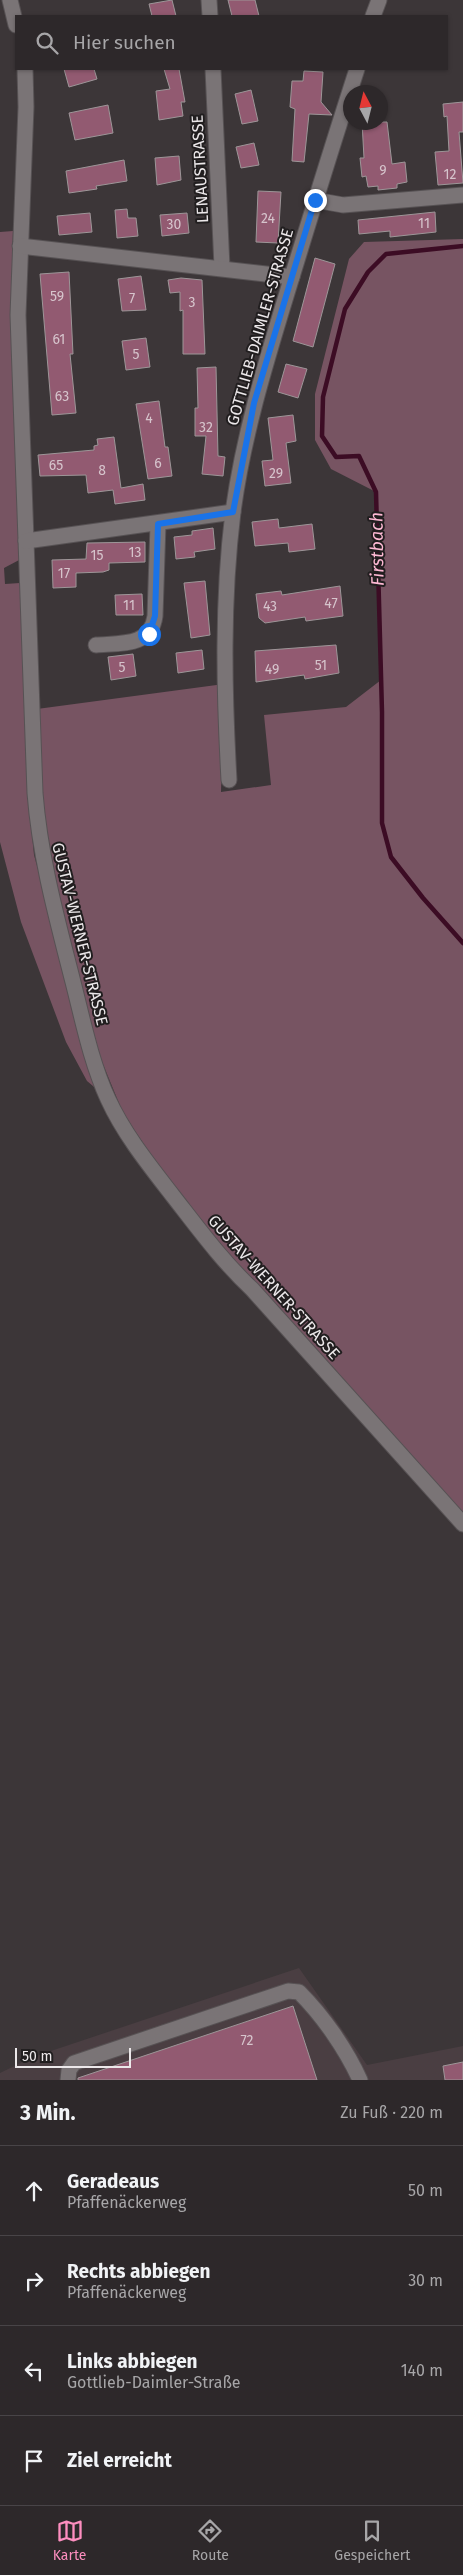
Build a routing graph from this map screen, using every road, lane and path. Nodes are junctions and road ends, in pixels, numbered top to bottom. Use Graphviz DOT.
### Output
graph roads {
  1 [pos="10,0"];
  2 [pos="210,0"];
  3 [pos="379,0"];
  4 [pos="210,15"];
  5 [pos="374,15"];
  6 [pos="15,21"];
  7 [pos="25,70"];
  8 [pos="213,70"];
  9 [pos="357,70"];
  10 [pos="463,195"];
  11 [pos="315,200"];
  12 [pos="20,246"];
  13 [pos="222,268"];
  14 [pos="292,277"];
  15 [pos="233,512"];
  16 [pos="158,524"];
  17 [pos="26,541"];
  18 [pos="96,644"];
  19 [pos="229,780"];
  20 [pos="463,1524"];
  21 [pos="68,2080"];
  22 [pos="360,2080"];
  1 -- 6 [label="street"];
  2 -- 4 [label="street"];
  3 -- 5 [label="street"];
  7 -- 12 [label="street, GUSTAV-WERNER-STRASSE"];
  8 -- 13 [label="street, LENAUSTRASSE"];
  9 -- 11 [label="street, GOTTLIEB-DAIMLER-STRASSE"];
  10 -- 11 [label="street"];
  11 -- 14 [label="street, GOTTLIEB-DAIMLER-STRASSE"];
  12 -- 13 [label="street"];
  12 -- 17 [label="street, GUSTAV-WERNER-STRASSE"];
  13 -- 14 [label="street"];
  14 -- 15 [label="street, GOTTLIEB-DAIMLER-STRASSE"];
  15 -- 16 [label="street"];
  15 -- 19 [label="street, GOTTLIEB-DAIMLER-STRASSE"];
  16 -- 17 [label="street"];
  16 -- 18 [label="street"];
  17 -- 20 [label="street, GUSTAV-WERNER-STRASSE"];
  21 -- 22 [label="street"];
}
